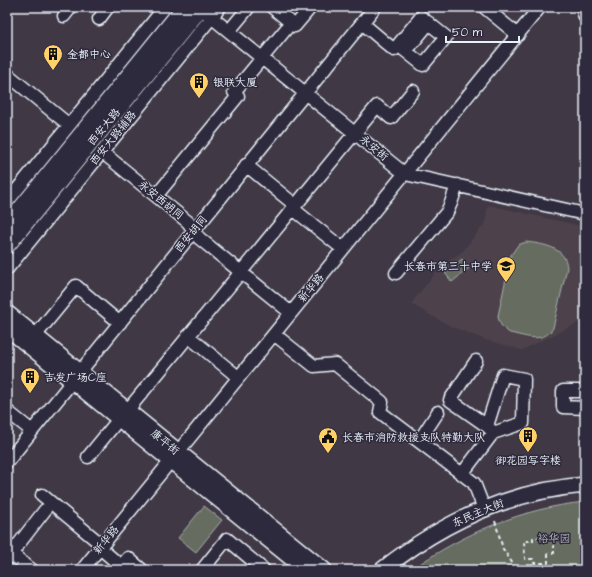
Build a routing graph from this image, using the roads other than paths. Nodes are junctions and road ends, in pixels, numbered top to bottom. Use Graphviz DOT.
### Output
graph roads {
  1 [pos="108,7"];
  2 [pos="165,7"];
  3 [pos="184,7"];
  4 [pos="220,7"];
  5 [pos="249,7"];
  6 [pos="272,7"];
  7 [pos="311,7"];
  8 [pos="375,7"];
  9 [pos="484,7"];
  10 [pos="540,7"];
  11 [pos="582,7"];
  12 [pos="203,10"];
  13 [pos="585,18"];
  14 [pos="99,19"];
  15 [pos="291,23"];
  16 [pos="362,23"];
  17 [pos="229,31"];
  18 [pos="518,35"];
  19 [pos="402,48"];
  20 [pos="262,58"];
  21 [pos="7,74"];
  22 [pos="413,91"];
  23 [pos="305,93"];
  24 [pos="69,125"];
  25 [pos="354,133"];
  26 [pos="102,152"];
  27 [pos="246,165"];
  28 [pos="404,174"];
  29 [pos="456,185"];
  30 [pos="156,196"];
  31 [pos="7,202"];
  32 [pos="294,207"];
  33 [pos="585,214"];
  34 [pos="7,225"];
  35 [pos="194,230"];
  36 [pos="7,246"];
  37 [pos="343,250"];
  38 [pos="7,269"];
  39 [pos="240,271"];
  40 [pos="396,273"];
  41 [pos="7,313"];
  42 [pos="291,313"];
  43 [pos="120,323"];
  44 [pos="7,328"];
  45 [pos="274,334"];
  46 [pos="35,336"];
  47 [pos="188,336"];
  48 [pos="476,362"];
  49 [pos="76,377"];
  50 [pos="238,377"];
  51 [pos="585,391"];
  52 [pos="585,408"];
  53 [pos="7,411"];
  54 [pos="438,412"];
  55 [pos="123,415"];
  56 [pos="490,429"];
  57 [pos="32,431"];
  58 [pos="419,441"];
  59 [pos="174,456"];
  60 [pos="88,457"];
  61 [pos="7,462"];
  62 [pos="462,474"];
  63 [pos="585,484"];
  64 [pos="42,495"];
  65 [pos="484,509"];
  66 [pos="46,510"];
  67 [pos="101,546"];
  68 [pos="8,554"];
  69 [pos="120,568"];
  70 [pos="32,570"];
  71 [pos="82,570"];
  72 [pos="142,570"];
  73 [pos="202,570"];
  74 [pos="264,570"];
  75 [pos="306,570"];
  76 [pos="324,570"];
  77 [pos="382,570"];
  1 -- 14 [label="street"];
  2 -- 24 [label="street"];
  3 -- 34 [label="main road, 西安大路"];
  4 -- 12 [label="street, 西安大路辅路"];
  5 -- 17 [label="street"];
  6 -- 15 [label="street"];
  7 -- 15 [label="street"];
  8 -- 16 [label="street, 西安胡同"];
  9 -- 18 [label="street"];
  10 -- 18 [label="street, 新华路"];
  11 -- 13 [label="street"];
  12 -- 17 [label="street, 永安街"];
  12 -- 26 [label="street, 西安大路辅路"];
  12 -- 36 [label="main road, 西安大路"];
  15 -- 20 [label="street"];
  16 -- 19 [label="street"];
  16 -- 23 [label="street, 西安胡同"];
  17 -- 20 [label="street, 永安街"];
  18 -- 28 [label="street, 新华路"];
  19 -- 19 [label="street"];
  20 -- 23 [label="street, 永安街"];
  20 -- 30 [label="street"];
  21 -- 24 [label="street"];
  22 -- 25 [label="street"];
  23 -- 25 [label="street, 永安街"];
  23 -- 27 [label="street, 西安胡同"];
  24 -- 31 [label="street"];
  25 -- 28 [label="street, 永安街"];
  25 -- 32 [label="street"];
  26 -- 30 [label="street, 永安西胡同"];
  26 -- 38 [label="street, 西安大路辅路"];
  27 -- 32 [label="street"];
  27 -- 35 [label="street, 西安胡同"];
  28 -- 29 [label="street, 永安街"];
  28 -- 37 [label="street, 新华路"];
  29 -- 33 [label="street, 永安街"];
  29 -- 40 [label="street"];
  30 -- 35 [label="street, 永安西胡同"];
  32 -- 37 [label="street"];
  32 -- 39 [label="street"];
  35 -- 39 [label="street, 永安西胡同"];
  35 -- 43 [label="street, 西安胡同"];
  37 -- 42 [label="street, 新华路"];
  39 -- 42 [label="street, 永安西胡同"];
  39 -- 47 [label="street"];
  41 -- 46 [label="main road, 康平街"];
  42 -- 45 [label="street, 新华路"];
  43 -- 46 [label="street"];
  43 -- 49 [label="street, 西安胡同"];
  44 -- 49 [label="main road, 康平街"];
  45 -- 50 [label="street, 新华路"];
  45 -- 58 [label="street"];
  46 -- 49 [label="main road, 康平街"];
  47 -- 50 [label="street"];
  47 -- 55 [label="street"];
  48 -- 56 [label="street"];
  49 -- 55 [label="main road, 康平街"];
  49 -- 57 [label="street, 西安胡同"];
  50 -- 59 [label="street, 新华路"];
  51 -- 52 [label="street"];
  53 -- 57 [label="street"];
  54 -- 58 [label="street"];
  55 -- 59 [label="main road, 康平街"];
  55 -- 60 [label="street"];
  56 -- 56 [label="street"];
  56 -- 62 [label="street"];
  57 -- 61 [label="street, 西安胡同"];
  58 -- 62 [label="street"];
  59 -- 67 [label="street, 新华路"];
  59 -- 75 [label="main road, 康平街"];
  59 -- 76 [label="main road, 康平街"];
  62 -- 65 [label="street"];
  63 -- 65 [label="main road, 东民主大街"];
  64 -- 67 [label="street"];
  65 -- 77 [label="main road, 东民主大街"];
  66 -- 68 [label="street"];
  67 -- 69 [label="street"];
  67 -- 71 [label="street, 新华路"];
  68 -- 70 [label="street"];
  69 -- 72 [label="street"];
  73 -- 74 [label="street"];
}
